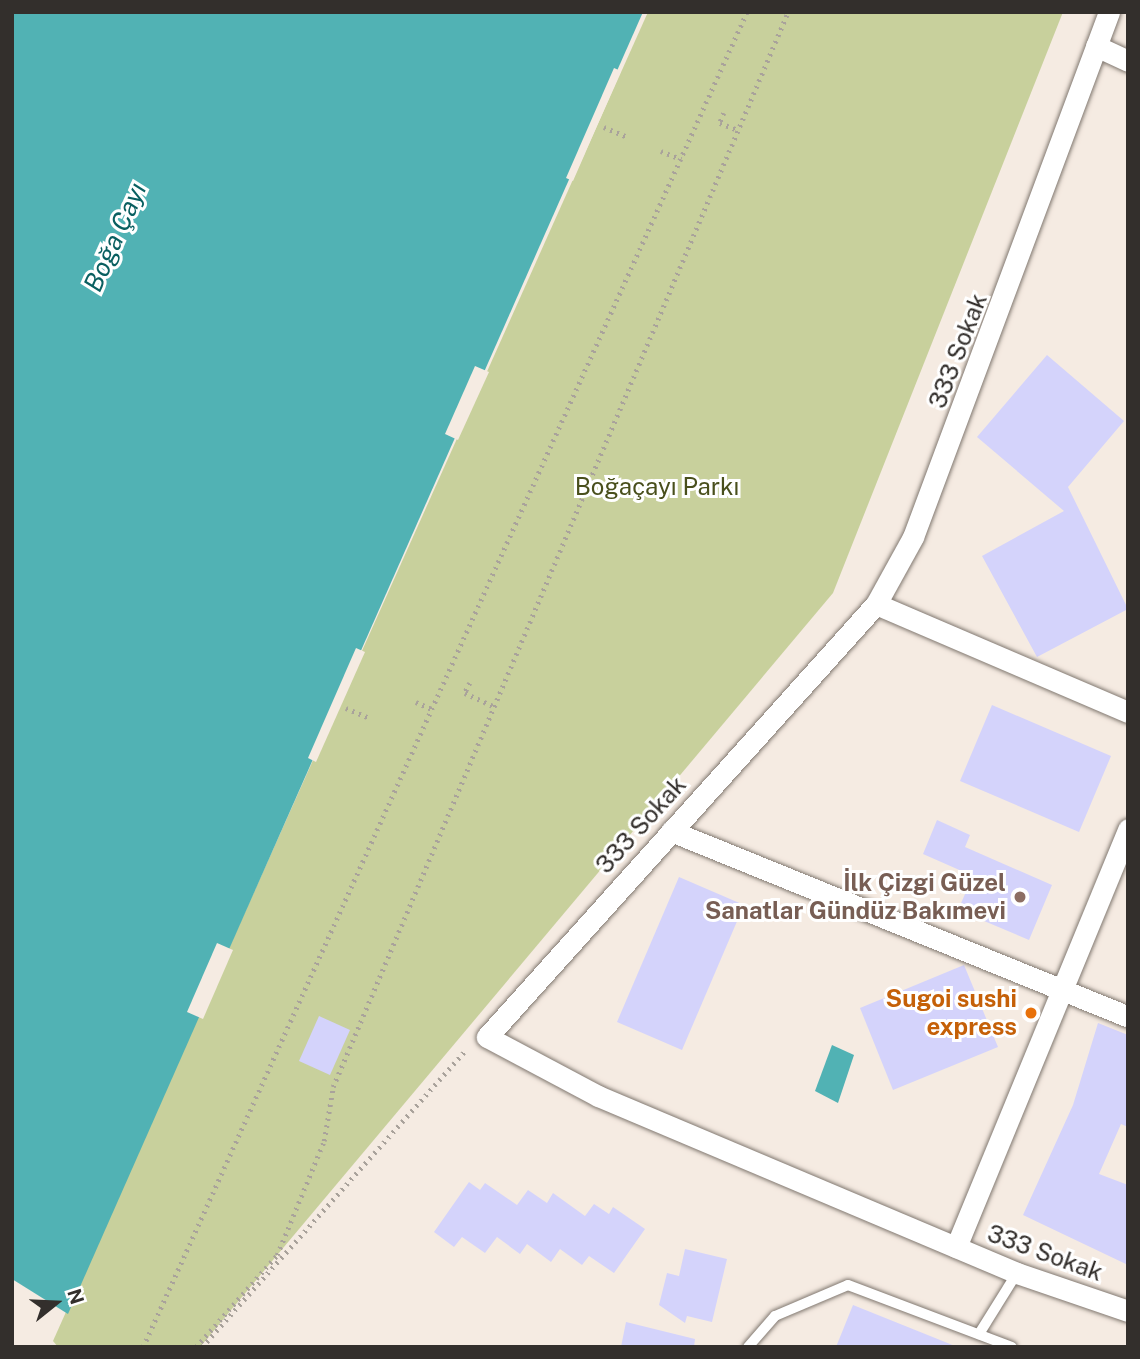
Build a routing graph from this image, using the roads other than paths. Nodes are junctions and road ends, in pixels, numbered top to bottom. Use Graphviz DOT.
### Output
graph roads {
  1 [pos="1109,12"];
  2 [pos="1096,46"];
  3 [pos="1128,61"];
  4 [pos="876,604"];
  5 [pos="1128,712"];
  6 [pos="1128,829"];
  7 [pos="671,831"];
  8 [pos="1061,992"];
  9 [pos="1128,1017"];
  10 [pos="956,1247"];
  11 [pos="1017,1273"];
  12 [pos="1128,1311"];
  13 [pos="979,1334"];
  14 [pos="748,1347"];
  15 [pos="1012,1347"];
  1 -- 2 [label="street, 333 Sokak"];
  2 -- 3 [label="street"];
  2 -- 4 [label="street, 333 Sokak"];
  4 -- 5 [label="street"];
  4 -- 7 [label="street, 333 Sokak"];
  6 -- 8 [label="street"];
  7 -- 8 [label="street"];
  7 -- 10 [label="street, 333 Sokak"];
  8 -- 9 [label="street"];
  8 -- 10 [label="street"];
  10 -- 11 [label="street, 333 Sokak"];
  11 -- 12 [label="street, 333 Sokak"];
  11 -- 13 [label="lane"];
  13 -- 14 [label="lane"];
  13 -- 15 [label="lane"];
}
